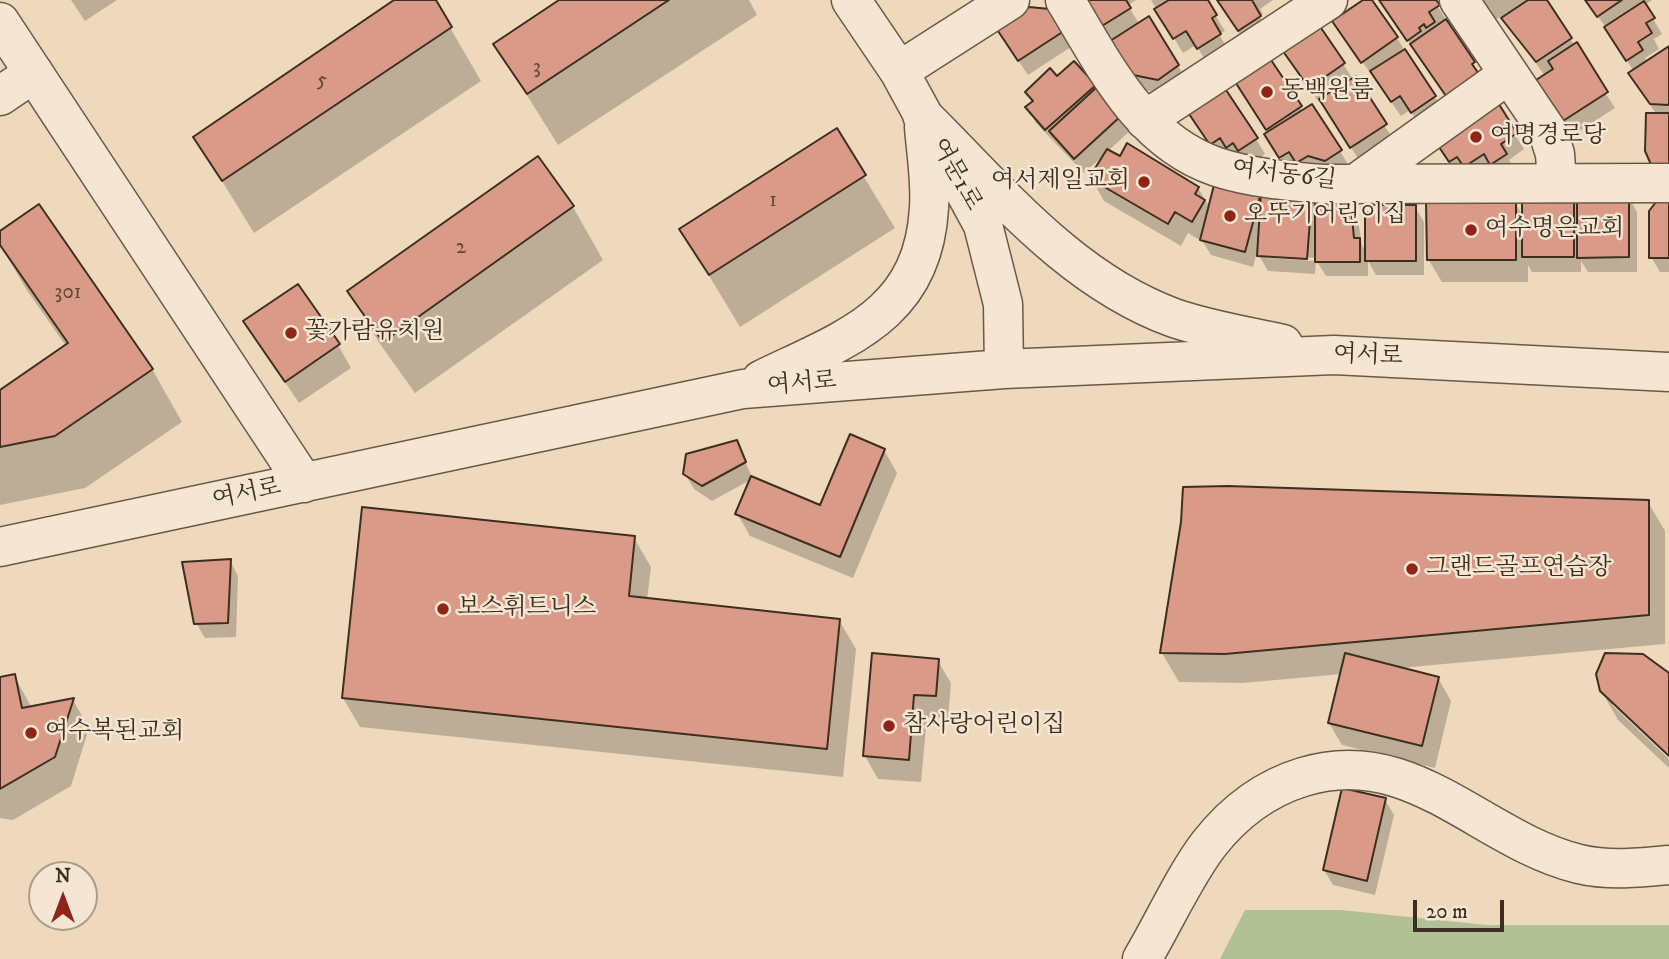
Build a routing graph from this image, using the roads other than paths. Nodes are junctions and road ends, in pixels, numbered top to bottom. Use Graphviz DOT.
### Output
graph roads {
  1 [pos="852,0"];
  2 [pos="1010,0"];
  3 [pos="1065,0"];
  4 [pos="1328,0"];
  5 [pos="1459,0"];
  6 [pos="0,22"];
  7 [pos="900,71"];
  8 [pos="34,73"];
  9 [pos="1509,75"];
  10 [pos="0,96"];
  11 [pos="922,115"];
  12 [pos="1145,120"];
  13 [pos="1557,183"];
  14 [pos="1669,183"];
  15 [pos="1354,184"];
  16 [pos="1334,355"];
  17 [pos="1669,362"];
  18 [pos="1004,369"];
  19 [pos="1620,370"];
  20 [pos="1669,372"];
  21 [pos="743,389"];
  22 [pos="303,483"];
  23 [pos="0,547"];
  24 [pos="1669,865"];
  25 [pos="1142,959"];
  1 -- 7 [label="street, 여문1로"];
  2 -- 7 [label="street"];
  3 -- 12 [label="street, 여서동6길"];
  4 -- 12 [label="street"];
  5 -- 9 [label="street"];
  6 -- 8 [label="street"];
  7 -- 11 [label="street, 여문1로"];
  8 -- 10 [label="street"];
  8 -- 22 [label="street"];
  9 -- 13 [label="street"];
  9 -- 15 [label="street, 여서동6길"];
  11 -- 16 [label="street"];
  11 -- 18 [label="street, 여문1로"];
  11 -- 21 [label="street"];
  12 -- 15 [label="street, 여서동6길"];
  13 -- 14 [label="street, 여서동6길"];
  13 -- 15 [label="street, 여서동6길"];
  16 -- 18 [label="street, 여서로"];
  16 -- 19 [label="street, 여서로"];
  17 -- 19 [label="street, 여서로"];
  18 -- 21 [label="street, 여서로"];
  19 -- 20 [label="street, 여서로"];
  21 -- 22 [label="street, 여서로"];
  22 -- 23 [label="street, 여서로"];
  24 -- 25 [label="street"];
}
